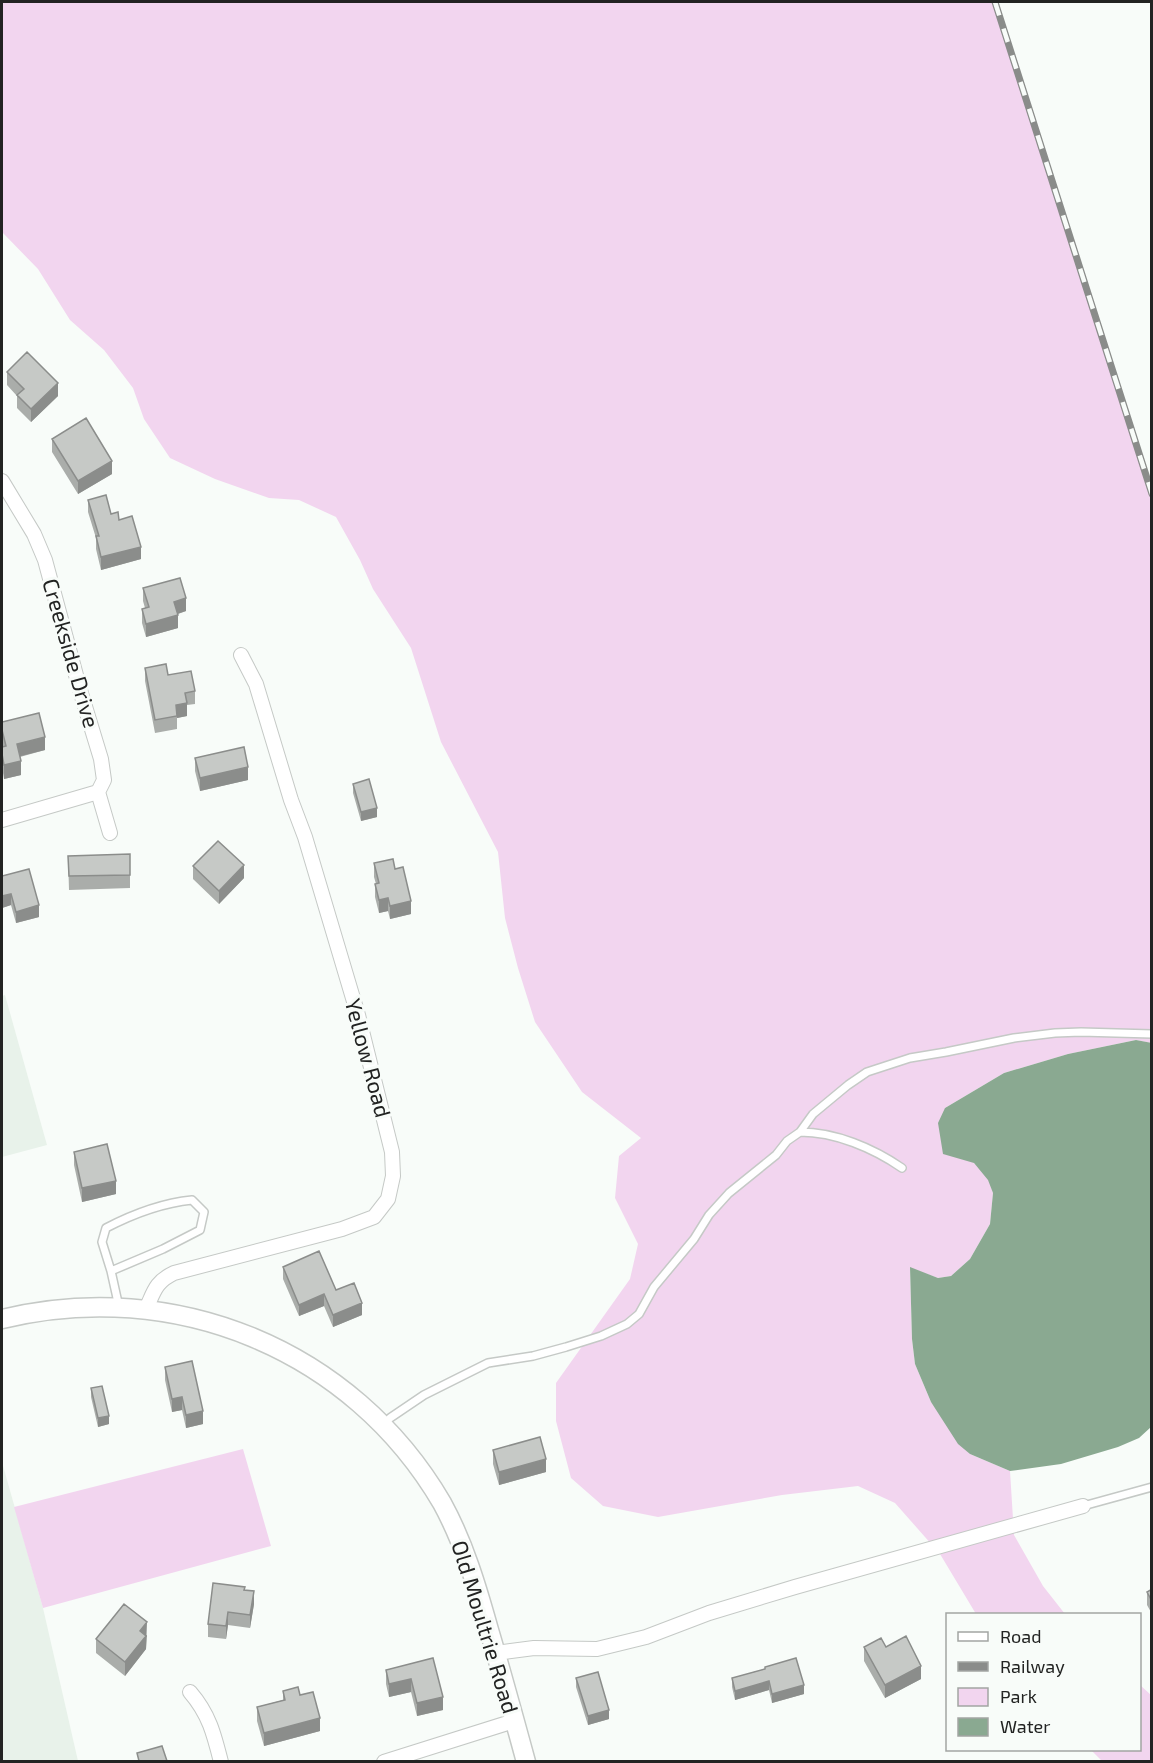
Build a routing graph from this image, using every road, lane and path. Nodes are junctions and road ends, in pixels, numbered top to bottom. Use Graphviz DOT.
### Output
graph roads {
  1 [pos="2,480"];
  2 [pos="242,655"];
  3 [pos="98,792"];
  4 [pos="2,820"];
  5 [pos="110,833"];
  6 [pos="1152,1034"];
  7 [pos="800,1132"];
  8 [pos="902,1168"];
  9 [pos="111,1271"];
  10 [pos="118,1307"];
  11 [pos="146,1309"];
  12 [pos="2,1319"];
  13 [pos="383,1426"];
  14 [pos="1152,1487"];
  15 [pos="1083,1506"];
  16 [pos="496,1653"];
  17 [pos="190,1692"];
  18 [pos="514,1721"];
  19 [pos="221,1761"];
  20 [pos="384,1761"];
  21 [pos="526,1761"];
  1 -- 3 [label="street, Creekside Drive"];
  2 -- 11 [label="street, Yellow Road"];
  3 -- 4 [label="street"];
  3 -- 5 [label="street, Creekside Drive"];
  6 -- 7 [label="lane"];
  7 -- 8 [label="lane"];
  7 -- 13 [label="lane"];
  9 -- 9 [label="lane"];
  9 -- 10 [label="lane"];
  10 -- 11 [label="main road, Old Moultrie Road"];
  10 -- 12 [label="main road, Old Moultrie Road"];
  11 -- 13 [label="main road, Old Moultrie Road"];
  13 -- 16 [label="main road, Old Moultrie Road"];
  14 -- 15 [label="lane"];
  15 -- 16 [label="street"];
  16 -- 18 [label="main road, Old Moultrie Road"];
  17 -- 19 [label="street"];
  18 -- 20 [label="street"];
  18 -- 21 [label="main road, Old Moultrie Road"];
}
